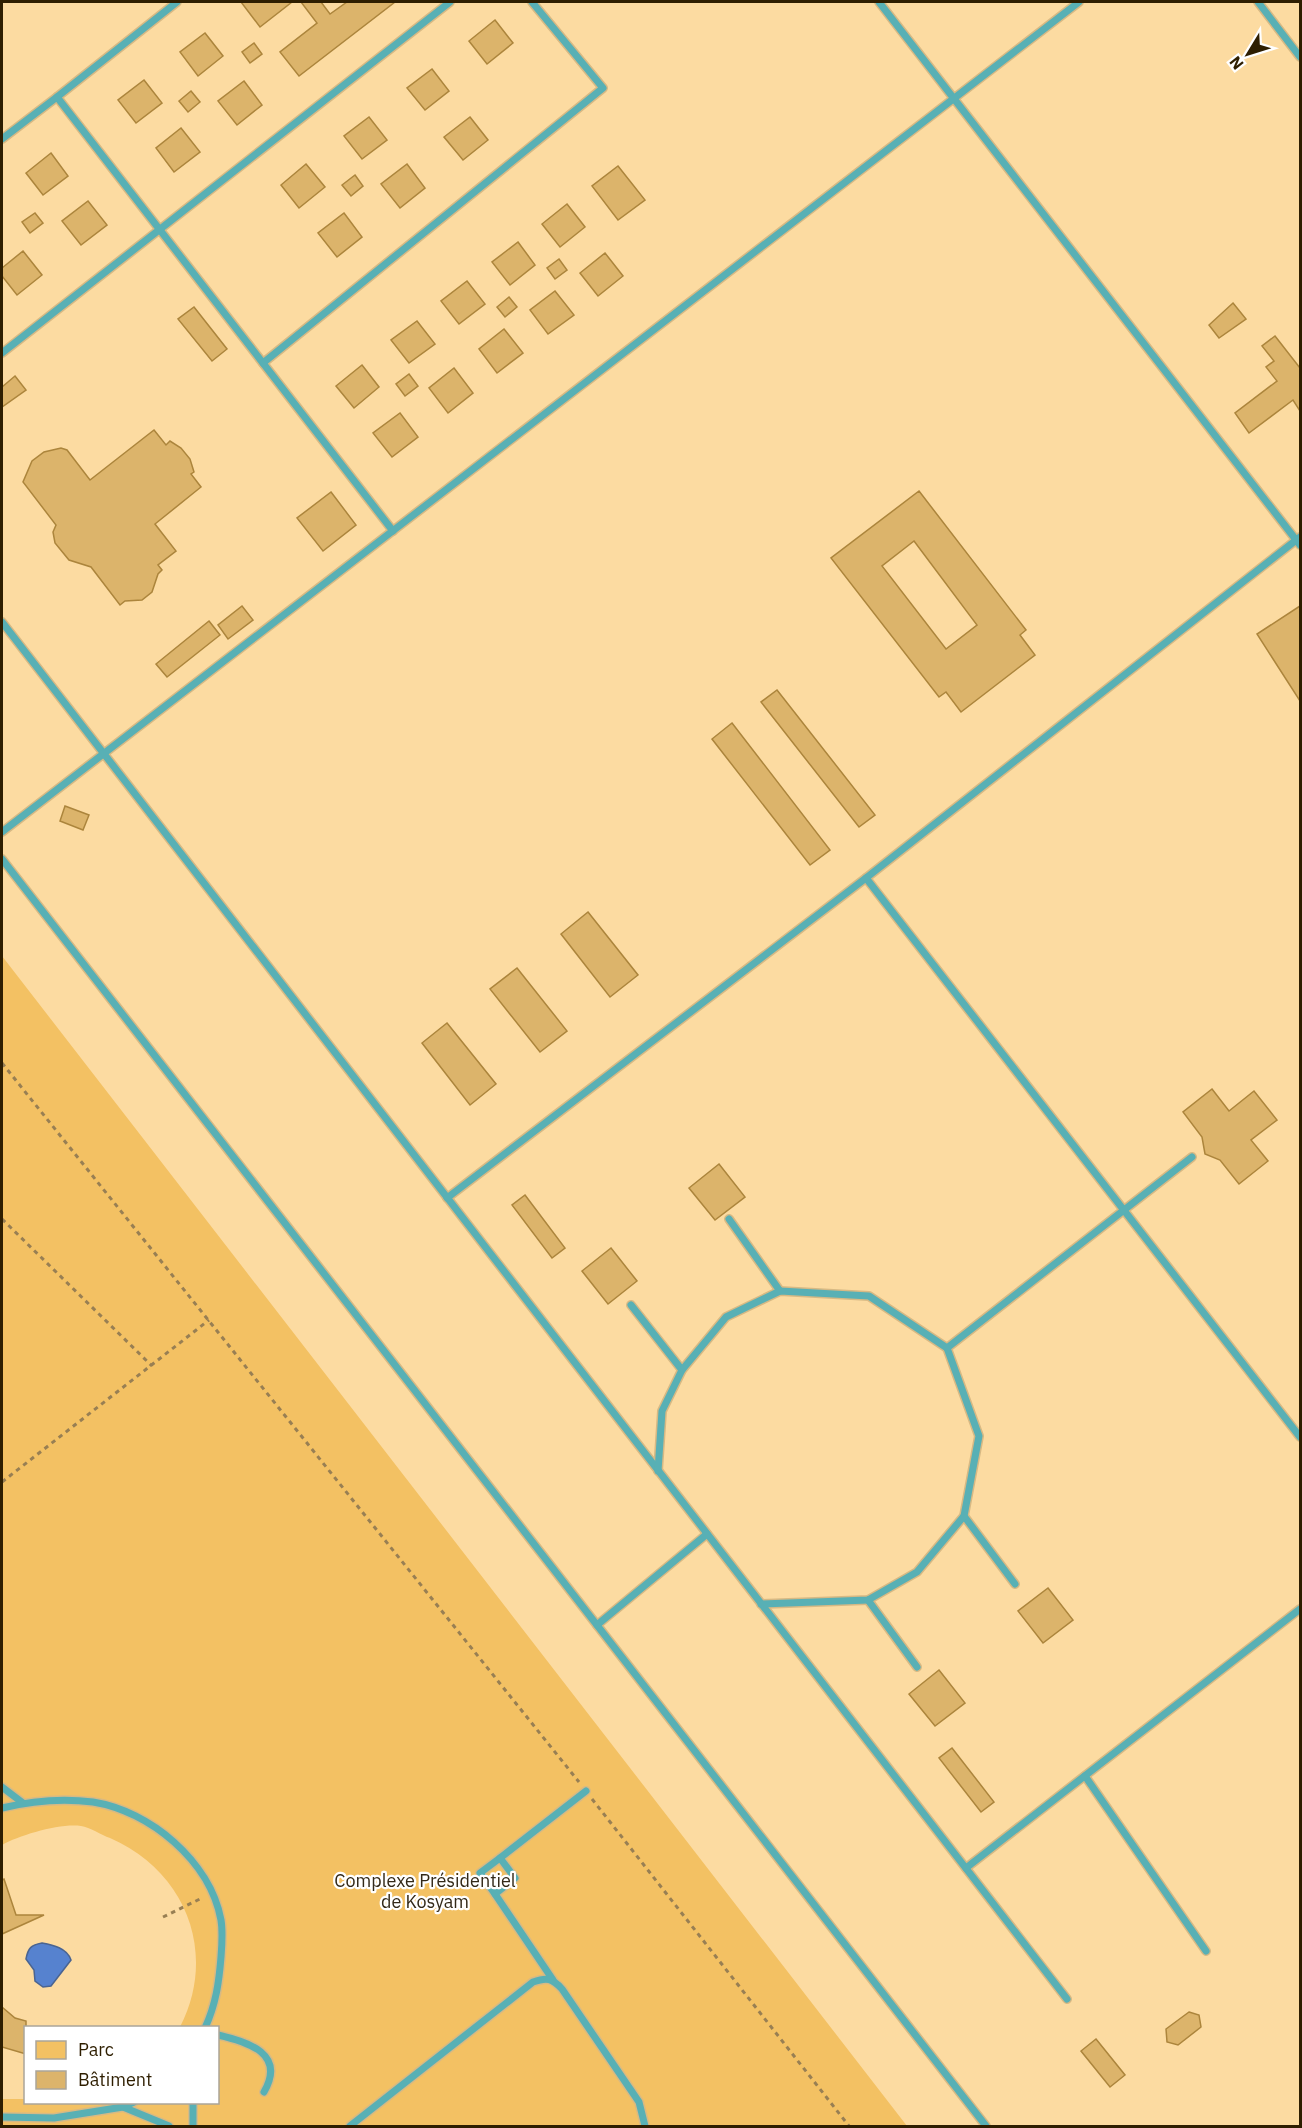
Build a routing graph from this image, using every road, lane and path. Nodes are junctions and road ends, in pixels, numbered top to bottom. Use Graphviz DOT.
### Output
graph roads {
  1 [pos="177,2"];
  2 [pos="450,2"];
  3 [pos="532,2"];
  4 [pos="879,2"];
  5 [pos="1079,2"];
  6 [pos="1258,2"];
  7 [pos="1300,57"];
  8 [pos="57,97"];
  9 [pos="954,98"];
  10 [pos="2,139"];
  11 [pos="159,229"];
  12 [pos="2,353"];
  13 [pos="263,363"];
  14 [pos="393,531"];
  15 [pos="1299,540"];
  16 [pos="2,622"];
  17 [pos="103,754"];
  18 [pos="2,832"];
  19 [pos="2,859"];
  20 [pos="866,878"];
  21 [pos="2,1064"];
  22 [pos="1192,1157"];
  23 [pos="447,1198"];
  24 [pos="1125,1210"];
  25 [pos="2,1219"];
  26 [pos="729,1219"];
  27 [pos="780,1291"];
  28 [pos="631,1305"];
  29 [pos="209,1320"];
  30 [pos="947,1348"];
  31 [pos="152,1366"];
  32 [pos="682,1370"];
  33 [pos="1300,1437"];
  34 [pos="658,1471"];
  35 [pos="2,1482"];
  36 [pos="964,1516"];
  37 [pos="707,1534"];
  38 [pos="1015,1584"];
  39 [pos="868,1600"];
  40 [pos="762,1604"];
  41 [pos="1300,1609"];
  42 [pos="597,1625"];
  43 [pos="917,1667"];
  44 [pos="1085,1776"];
  45 [pos="2,1787"];
  46 [pos="586,1791"];
  47 [pos="23,1803"];
  48 [pos="2,1808"];
  49 [pos="500,1858"];
  50 [pos="966,1868"];
  51 [pos="212,1893"];
  52 [pos="495,1894"];
  53 [pos="163,1917"];
  54 [pos="1206,1951"];
  55 [pos="553,1980"];
  56 [pos="1067,1999"];
  57 [pos="206,2026"];
  58 [pos="219,2035"];
  59 [pos="264,2092"];
  60 [pos="131,2104"];
  61 [pos="193,2104"];
  62 [pos="123,2107"];
  63 [pos="2,2117"];
  64 [pos="169,2127"];
  65 [pos="193,2127"];
  66 [pos="350,2127"];
  67 [pos="645,2127"];
  68 [pos="849,2127"];
  69 [pos="986,2127"];
  1 -- 8 [label="lane"];
  2 -- 11 [label="lane"];
  3 -- 13 [label="lane"];
  4 -- 9 [label="lane"];
  5 -- 9 [label="lane"];
  6 -- 7 [label="lane"];
  8 -- 10 [label="lane"];
  8 -- 11 [label="lane"];
  9 -- 14 [label="lane"];
  9 -- 15 [label="lane"];
  11 -- 12 [label="lane"];
  11 -- 13 [label="lane"];
  13 -- 14 [label="lane"];
  14 -- 17 [label="lane"];
  15 -- 20 [label="lane"];
  16 -- 17 [label="lane"];
  17 -- 18 [label="lane"];
  17 -- 23 [label="lane"];
  19 -- 42 [label="lane"];
  20 -- 23 [label="lane"];
  20 -- 24 [label="lane"];
  21 -- 29 [label="path"];
  22 -- 24 [label="lane"];
  23 -- 34 [label="lane"];
  24 -- 30 [label="lane"];
  24 -- 33 [label="lane"];
  25 -- 31 [label="path"];
  26 -- 27 [label="lane"];
  27 -- 30 [label="lane"];
  27 -- 32 [label="lane"];
  28 -- 32 [label="lane"];
  29 -- 31 [label="path"];
  29 -- 46 [label="path"];
  30 -- 36 [label="lane"];
  31 -- 35 [label="path"];
  32 -- 34 [label="lane"];
  34 -- 37 [label="lane"];
  36 -- 38 [label="lane"];
  36 -- 39 [label="lane"];
  37 -- 40 [label="lane"];
  37 -- 42 [label="lane"];
  39 -- 40 [label="lane"];
  39 -- 43 [label="lane"];
  40 -- 50 [label="lane"];
  41 -- 44 [label="lane"];
  42 -- 69 [label="lane"];
  44 -- 50 [label="lane"];
  44 -- 54 [label="lane"];
  45 -- 47 [label="lane"];
  46 -- 49 [label="lane"];
  46 -- 68 [label="path"];
  47 -- 48 [label="lane"];
  47 -- 51 [label="lane"];
  49 -- 52 [label="lane"];
  49 -- 52 [label="lane"];
  50 -- 56 [label="lane"];
  51 -- 53 [label="path"];
  51 -- 57 [label="lane"];
  52 -- 55 [label="lane"];
  55 -- 66 [label="lane"];
  55 -- 67 [label="lane"];
  58 -- 59 [label="lane"];
  60 -- 62 [label="lane"];
  61 -- 65 [label="lane"];
  62 -- 63 [label="lane"];
  62 -- 64 [label="lane"];
}
